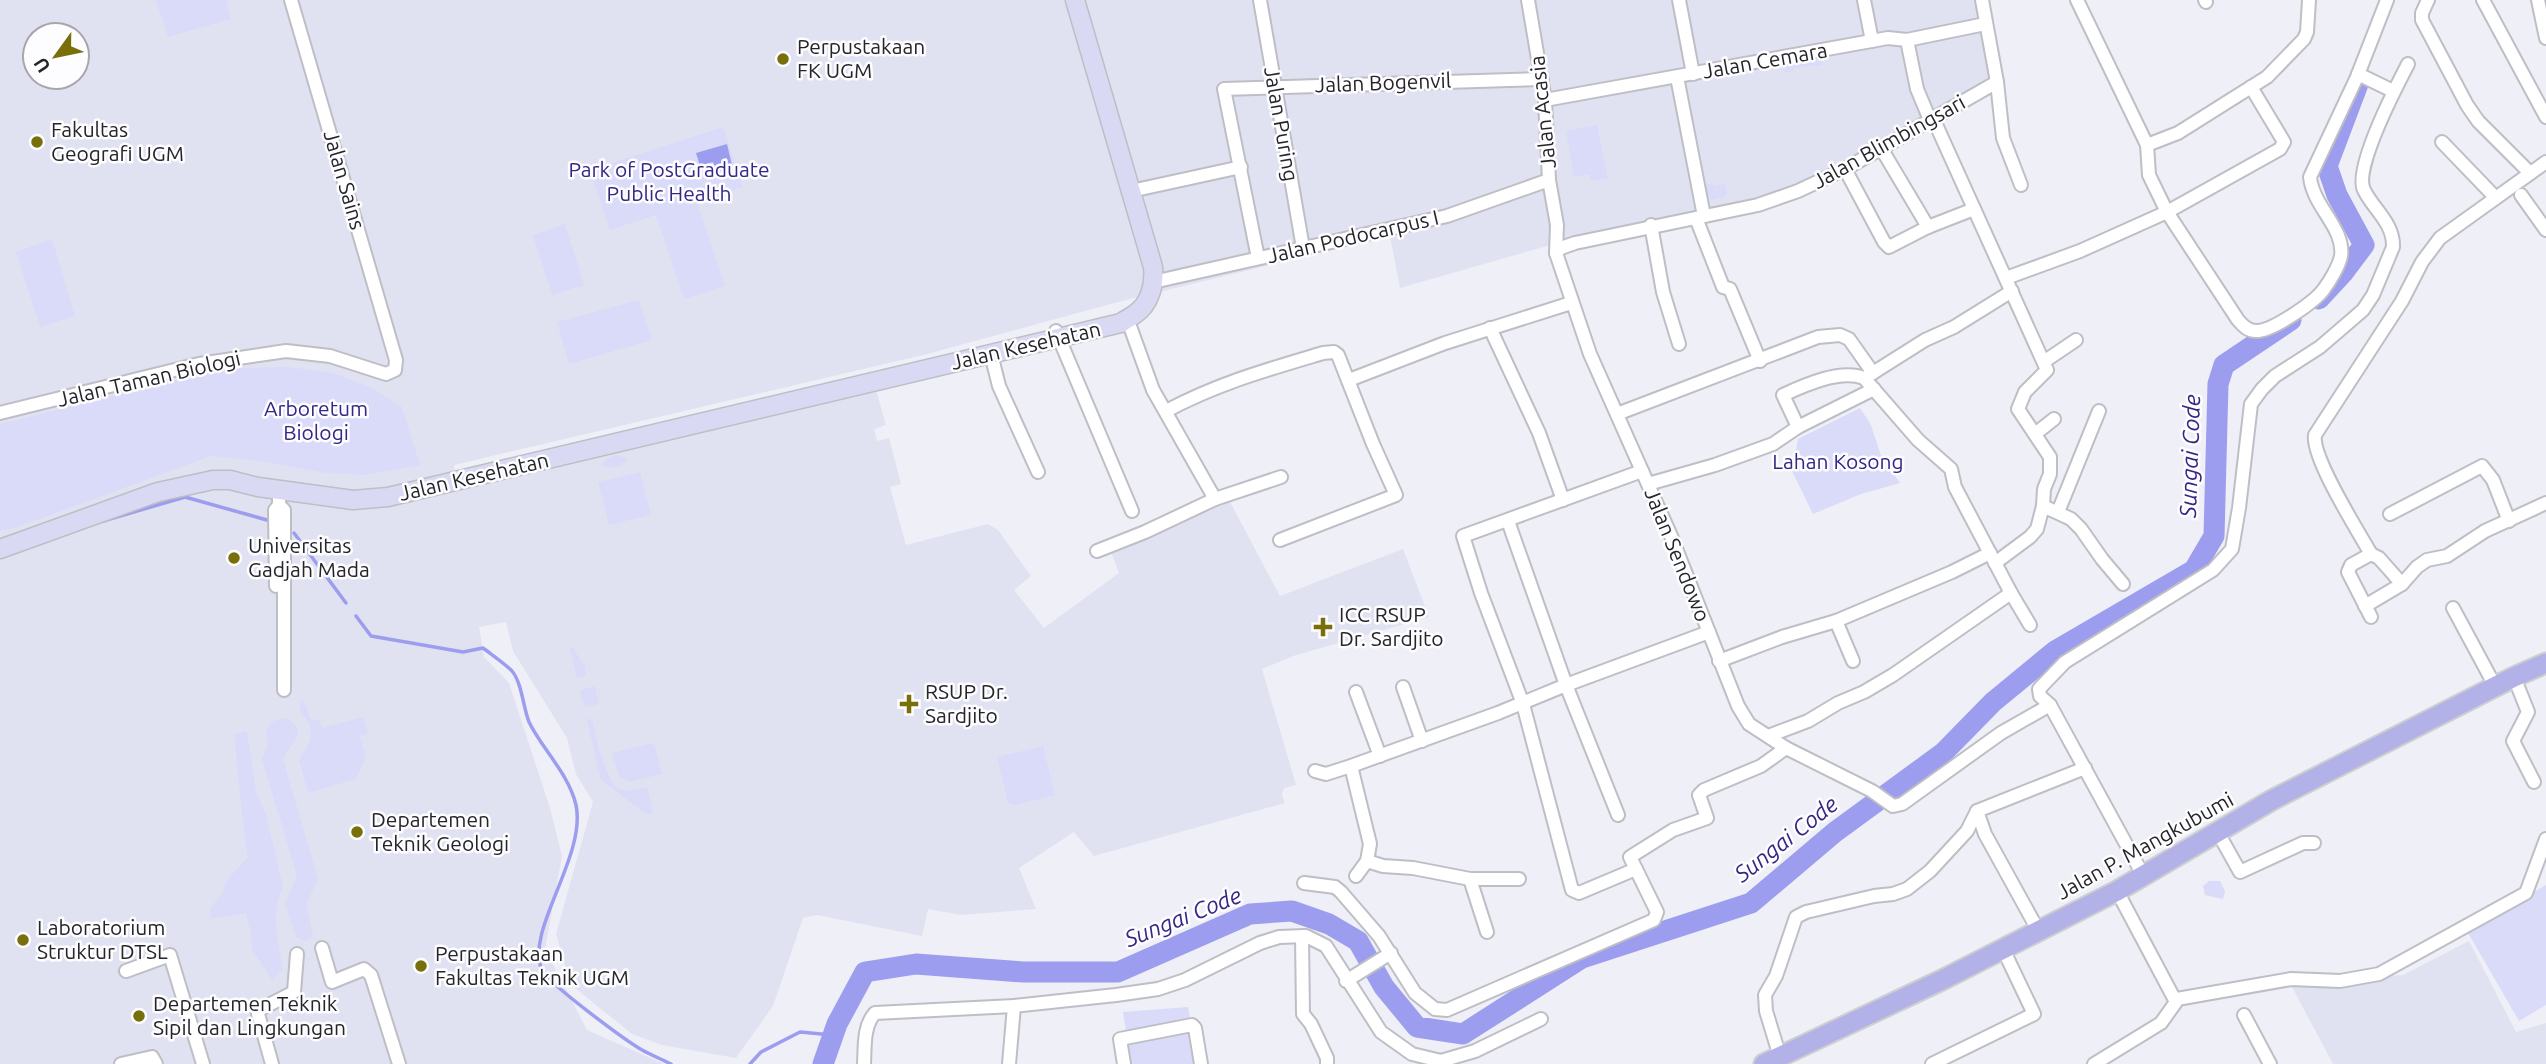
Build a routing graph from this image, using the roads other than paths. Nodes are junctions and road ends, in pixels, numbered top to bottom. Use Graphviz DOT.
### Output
graph roads {
  1 [pos="291,0"];
  2 [pos="1077,0"];
  3 [pos="1261,0"];
  4 [pos="1528,0"];
  5 [pos="1679,0"];
  6 [pos="1864,0"];
  7 [pos="1982,0"];
  8 [pos="2077,0"];
  9 [pos="2309,0"];
  10 [pos="2387,0"];
  11 [pos="2428,0"];
  12 [pos="2483,0"];
  13 [pos="2538,0"];
  14 [pos="1985,24"];
  15 [pos="2546,38"];
  16 [pos="1908,40"];
  17 [pos="1872,41"];
  18 [pos="2409,64"];
  19 [pos="1693,74"];
  20 [pos="2360,74"];
  21 [pos="1677,77"];
  22 [pos="1542,79"];
  23 [pos="1997,82"];
  24 [pos="1275,86"];
  25 [pos="2251,87"];
  26 [pos="2389,88"];
  27 [pos="1545,100"];
  28 [pos="2546,117"];
  29 [pos="1931,119"];
  30 [pos="2442,142"];
  31 [pos="2147,145"];
  32 [pos="1881,148"];
  33 [pos="2546,162"];
  34 [pos="1241,167"];
  35 [pos="1846,169"];
  36 [pos="2530,173"];
  37 [pos="1549,180"];
  38 [pos="2021,185"];
  39 [pos="1131,191"];
  40 [pos="2521,195"];
  41 [pos="2495,197"];
  42 [pos="1973,209"];
  43 [pos="2167,212"];
  44 [pos="1700,217"];
  45 [pos="1557,225"];
  46 [pos="1651,225"];
  47 [pos="1928,228"];
  48 [pos="2546,230"];
  49 [pos="1575,243"];
  50 [pos="1303,248"];
  51 [pos="1556,253"];
  52 [pos="1258,258"];
  53 [pos="2006,278"];
  54 [pos="1153,282"];
  55 [pos="2012,291"];
  56 [pos="1571,303"];
  57 [pos="1126,317"];
  58 [pos="1490,328"];
  59 [pos="1058,335"];
  60 [pos="2076,340"];
  61 [pos="1029,341"];
  62 [pos="1679,344"];
  63 [pos="991,354"];
  64 [pos="1760,361"];
  65 [pos="2045,361"];
  66 [pos="920,367"];
  67 [pos="381,373"];
  68 [pos="1869,375"];
  69 [pos="1349,380"];
  70 [pos="1874,389"];
  71 [pos="1166,411"];
  72 [pos="2099,411"];
  73 [pos="0,413"];
  74 [pos="1617,414"];
  75 [pos="2054,419"];
  76 [pos="1798,428"];
  77 [pos="2035,434"];
  78 [pos="1642,471"];
  79 [pos="1038,472"];
  80 [pos="1281,477"];
  81 [pos="1648,484"];
  82 [pos="1215,499"];
  83 [pos="1563,500"];
  84 [pos="280,502"];
  85 [pos="2546,503"];
  86 [pos="2043,506"];
  87 [pos="1132,511"];
  88 [pos="2058,512"];
  89 [pos="2390,514"];
  90 [pos="1508,521"];
  91 [pos="2509,521"];
  92 [pos="0,539"];
  93 [pos="1280,540"];
  94 [pos="0,549"];
  95 [pos="1097,551"];
  96 [pos="2371,554"];
  97 [pos="1992,558"];
  98 [pos="2123,584"];
  99 [pos="2402,584"];
  100 [pos="2011,593"];
  101 [pos="2453,608"];
  102 [pos="1836,621"];
  103 [pos="2031,625"];
  104 [pos="1709,632"];
  105 [pos="1719,661"];
  106 [pos="1853,661"];
  107 [pos="2546,663"];
  108 [pos="2514,677"];
  109 [pos="1566,685"];
  110 [pos="1403,687"];
  111 [pos="2495,687"];
  112 [pos="284,690"];
  113 [pos="1356,692"];
  114 [pos="1523,704"];
  115 [pos="2050,705"];
  116 [pos="1768,736"];
  117 [pos="1422,741"];
  118 [pos="1786,748"];
  119 [pos="1380,756"];
  120 [pos="1351,766"];
  121 [pos="2085,768"];
  122 [pos="1315,771"];
  123 [pos="2534,782"];
  124 [pos="1977,811"];
  125 [pos="1618,815"];
  126 [pos="2217,831"];
  127 [pos="2546,839"];
  128 [pos="2314,843"];
  129 [pos="1367,861"];
  130 [pos="1636,869"];
  131 [pos="2143,875"];
  132 [pos="1356,876"];
  133 [pos="1470,879"];
  134 [pos="1519,880"];
  135 [pos="1304,883"];
  136 [pos="2118,891"];
  137 [pos="2038,930"];
  138 [pos="1487,932"];
  139 [pos="1302,936"];
  140 [pos="322,948"];
  141 [pos="2003,950"];
  142 [pos="297,954"];
  143 [pos="1387,955"];
  144 [pos="126,971"];
  145 [pos="1349,979"];
  146 [pos="2177,999"];
  147 [pos="1014,1006"];
  148 [pos="2244,1015"];
  149 [pos="1541,1018"];
  150 [pos="1408,1059"];
  151 [pos="1772,1061"];
  152 [pos="121,1064"];
  153 [pos="156,1064"];
  154 [pos="203,1064"];
  155 [pos="272,1064"];
  156 [pos="399,1064"];
  157 [pos="863,1064"];
  158 [pos="1009,1064"];
  159 [pos="1124,1064"];
  160 [pos="1201,1064"];
  161 [pos="1328,1064"];
  162 [pos="1932,1064"];
  163 [pos="2094,1064"];
  164 [pos="2270,1064"];
  1 -- 67 [label="street, Jalan Sains"];
  2 -- 39 [label="street"];
  3 -- 24 [label="street, Jalan Puring"];
  4 -- 22 [label="street, Jalan Acasia"];
  5 -- 19 [label="street"];
  6 -- 17 [label="street"];
  7 -- 14 [label="street"];
  8 -- 31 [label="street"];
  9 -- 25 [label="street"];
  10 -- 20 [label="street"];
  11 -- 36 [label="street"];
  12 -- 28 [label="street"];
  13 -- 15 [label="street"];
  14 -- 16 [label="street, Jalan Cemara"];
  14 -- 23 [label="street"];
  16 -- 17 [label="street, Jalan Cemara"];
  16 -- 29 [label="street"];
  17 -- 19 [label="street, Jalan Cemara"];
  18 -- 26 [label="street"];
  19 -- 21 [label="street, Jalan Cemara"];
  20 -- 26 [label="street"];
  20 -- 43 [label="street"];
  21 -- 27 [label="street, Jalan Cemara"];
  21 -- 44 [label="street"];
  22 -- 24 [label="street, Jalan Bogenvil"];
  22 -- 27 [label="street, Jalan Acasia"];
  23 -- 29 [label="street, Jalan Blimbingsari"];
  23 -- 38 [label="street"];
  24 -- 34 [label="street, Jalan Bogenvil"];
  24 -- 50 [label="street, Jalan Puring"];
  25 -- 31 [label="street"];
  25 -- 43 [label="street"];
  26 -- 115 [label="street"];
  27 -- 37 [label="street, Jalan Acasia"];
  29 -- 32 [label="street, Jalan Blimbingsari"];
  29 -- 42 [label="street"];
  30 -- 41 [label="street"];
  31 -- 43 [label="street"];
  32 -- 35 [label="street, Jalan Blimbingsari"];
  32 -- 47 [label="street"];
  33 -- 36 [label="street"];
  34 -- 39 [label="street"];
  34 -- 52 [label="street"];
  35 -- 44 [label="street, Jalan Blimbingsari"];
  35 -- 47 [label="street"];
  36 -- 41 [label="street"];
  37 -- 45 [label="street, Jalan Acasia"];
  37 -- 50 [label="street, Jalan Podocarpus I"];
  39 -- 54 [label="street"];
  40 -- 48 [label="street"];
  41 -- 96 [label="street"];
  42 -- 47 [label="street"];
  42 -- 53 [label="street"];
  43 -- 53 [label="street"];
  44 -- 46 [label="street, Jalan Blimbingsari"];
  44 -- 64 [label="street"];
  45 -- 49 [label="street"];
  45 -- 51 [label="street, Jalan Acasia"];
  46 -- 49 [label="street, Jalan Blimbingsari"];
  46 -- 62 [label="street"];
  49 -- 51 [label="street, Jalan Blimbingsari"];
  50 -- 52 [label="street, Jalan Podocarpus I"];
  51 -- 56 [label="street, Jalan Sendowo"];
  52 -- 54 [label="street, Jalan Podocarpus I"];
  53 -- 55 [label="street"];
  54 -- 57 [label="street"];
  55 -- 65 [label="street"];
  55 -- 68 [label="street"];
  56 -- 58 [label="street"];
  56 -- 74 [label="street, Jalan Sendowo"];
  57 -- 59 [label="street, Jalan Kesehatan"];
  57 -- 71 [label="street"];
  58 -- 69 [label="street"];
  58 -- 83 [label="street"];
  59 -- 61 [label="street, Jalan Kesehatan"];
  59 -- 87 [label="street"];
  60 -- 65 [label="street"];
  61 -- 63 [label="street, Jalan Kesehatan"];
  61 -- 66 [label="street, Jalan Kesehatan"];
  63 -- 66 [label="street, Jalan Kesehatan"];
  63 -- 79 [label="street"];
  64 -- 68 [label="street"];
  64 -- 74 [label="street"];
  65 -- 77 [label="street"];
  66 -- 84 [label="street, Jalan Kesehatan"];
  67 -- 73 [label="street, Jalan Taman Biologi"];
  68 -- 70 [label="street"];
  68 -- 76 [label="street"];
  69 -- 71 [label="street"];
  69 -- 93 [label="street"];
  70 -- 76 [label="street"];
  70 -- 97 [label="street"];
  71 -- 82 [label="street"];
  72 -- 88 [label="street"];
  74 -- 78 [label="street, Jalan Sendowo"];
  75 -- 77 [label="street"];
  76 -- 81 [label="street"];
  77 -- 86 [label="street"];
  78 -- 81 [label="street, Jalan Sendowo"];
  78 -- 83 [label="street"];
  80 -- 82 [label="street"];
  81 -- 104 [label="street, Jalan Sendowo"];
  82 -- 95 [label="street"];
  83 -- 90 [label="street"];
  84 -- 92 [label="street, Jalan Kesehatan"];
  84 -- 94 [label="street, Jalan Kesehatan"];
  84 -- 112 [label="street"];
  85 -- 91 [label="street"];
  86 -- 88 [label="street"];
  86 -- 97 [label="street"];
  88 -- 98 [label="street"];
  89 -- 91 [label="street"];
  90 -- 109 [label="street"];
  90 -- 114 [label="street"];
  91 -- 99 [label="street"];
  96 -- 99 [label="street"];
  96 -- 99 [label="street"];
  97 -- 100 [label="street"];
  97 -- 102 [label="street"];
  100 -- 103 [label="street"];
  100 -- 116 [label="street"];
  101 -- 111 [label="street"];
  102 -- 105 [label="street"];
  102 -- 106 [label="street"];
  104 -- 105 [label="street, Jalan Sendowo"];
  104 -- 109 [label="street"];
  105 -- 116 [label="street, Jalan Sendowo"];
  107 -- 108 [label="main road, Jalan P. Mangkubumi"];
  108 -- 111 [label="main road, Jalan P. Mangkubumi"];
  108 -- 123 [label="street"];
  109 -- 114 [label="street"];
  109 -- 125 [label="street"];
  110 -- 117 [label="street"];
  111 -- 126 [label="main road, Jalan P. Mangkubumi"];
  113 -- 119 [label="street"];
  114 -- 117 [label="street"];
  114 -- 130 [label="street"];
  115 -- 118 [label="street, Jalan Sendowo"];
  115 -- 121 [label="street"];
  116 -- 118 [label="street, Jalan Sendowo"];
  117 -- 119 [label="street"];
  118 -- 130 [label="street"];
  119 -- 120 [label="street"];
  120 -- 122 [label="street"];
  120 -- 129 [label="street"];
  121 -- 124 [label="street"];
  121 -- 131 [label="street"];
  124 -- 137 [label="street"];
  124 -- 151 [label="street"];
  126 -- 128 [label="street"];
  126 -- 131 [label="main road, Jalan P. Mangkubumi"];
  127 -- 146 [label="street"];
  129 -- 132 [label="street"];
  129 -- 133 [label="street"];
  130 -- 143 [label="street"];
  131 -- 136 [label="main road, Jalan P. Mangkubumi"];
  133 -- 134 [label="street"];
  133 -- 138 [label="street"];
  135 -- 143 [label="street"];
  136 -- 137 [label="main road, Jalan P. Mangkubumi"];
  136 -- 146 [label="street"];
  137 -- 141 [label="main road, Jalan P. Mangkubumi"];
  139 -- 145 [label="street"];
  139 -- 147 [label="street"];
  139 -- 161 [label="street"];
  140 -- 156 [label="street"];
  141 -- 151 [label="main road, Jalan P. Mangkubumi"];
  141 -- 162 [label="street"];
  142 -- 155 [label="street"];
  143 -- 145 [label="street"];
  144 -- 154 [label="street"];
  145 -- 150 [label="street"];
  146 -- 163 [label="street"];
  147 -- 157 [label="street"];
  147 -- 158 [label="street"];
  148 -- 164 [label="street"];
  149 -- 150 [label="street"];
  152 -- 153 [label="street"];
  159 -- 160 [label="street"];
}
